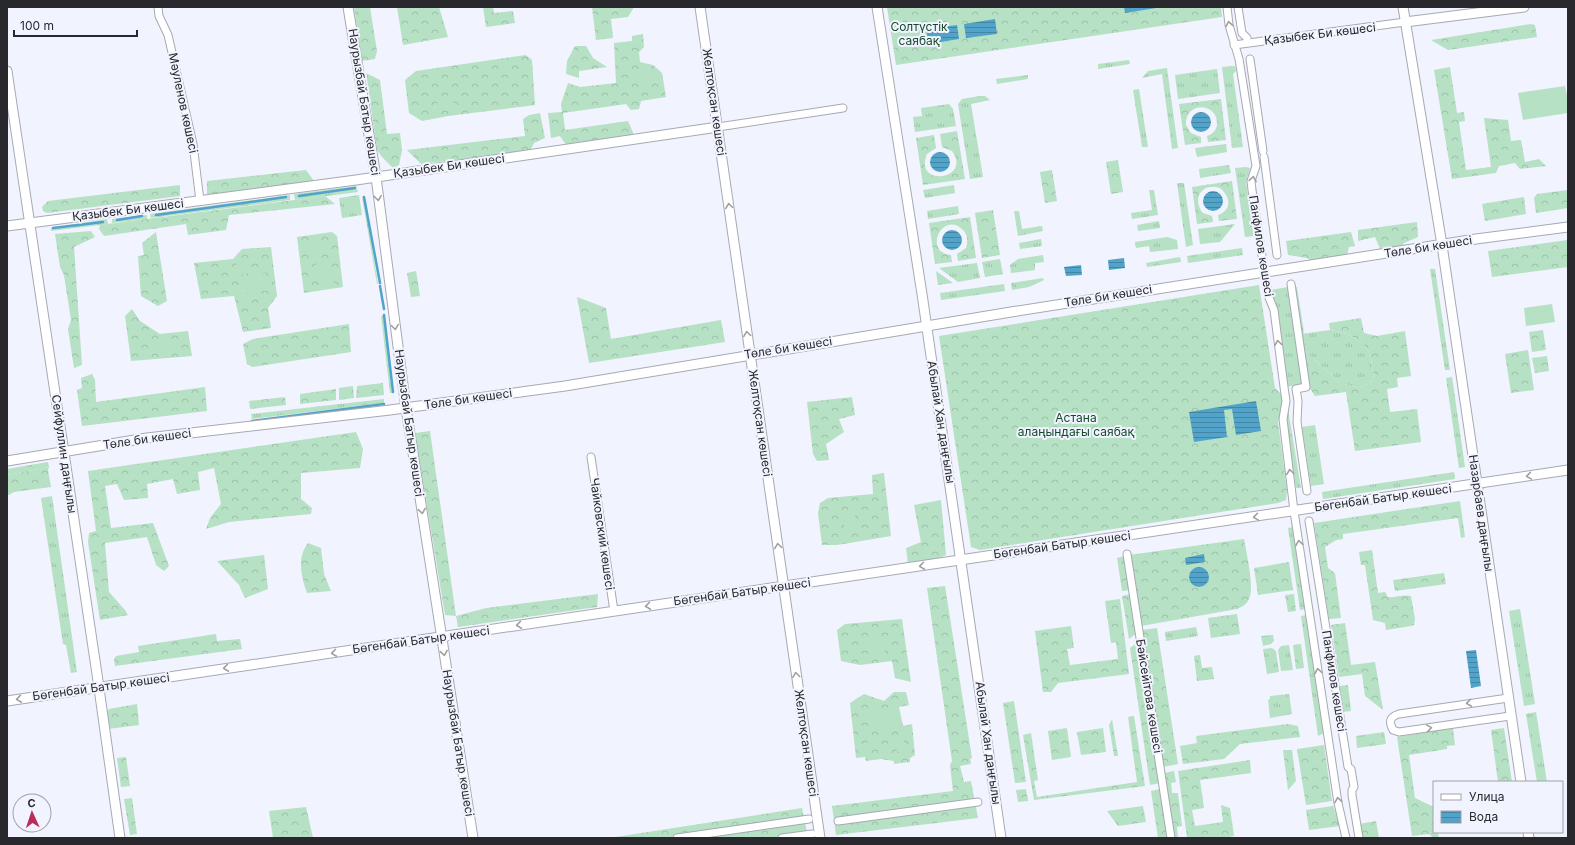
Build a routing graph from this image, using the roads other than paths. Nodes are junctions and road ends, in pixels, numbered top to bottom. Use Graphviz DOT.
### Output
graph roads {
  1 [pos="158,7"];
  2 [pos="348,7"];
  3 [pos="700,7"];
  4 [pos="877,7"];
  5 [pos="1227,7"];
  6 [pos="1238,7"];
  7 [pos="1403,7"];
  8 [pos="1524,7"];
  9 [pos="1405,22"];
  10 [pos="1247,38"];
  11 [pos="1234,45"];
  12 [pos="1250,59"];
  13 [pos="7,71"];
  14 [pos="844,108"];
  15 [pos="718,127"];
  16 [pos="376,177"];
  17 [pos="200,201"];
  18 [pos="30,223"];
  19 [pos="7,226"];
  20 [pos="1568,227"];
  21 [pos="1442,245"];
  22 [pos="1277,255"];
  23 [pos="1265,273"];
  24 [pos="1291,284"];
  25 [pos="926,326"];
  26 [pos="750,354"];
  27 [pos="406,408"];
  28 [pos="64,451"];
  29 [pos="591,456"];
  30 [pos="7,460"];
  31 [pos="1568,470"];
  32 [pos="1476,484"];
  33 [pos="1307,491"];
  34 [pos="1294,511"];
  35 [pos="1310,521"];
  36 [pos="1127,554"];
  37 [pos="961,560"];
  38 [pos="784,586"];
  39 [pos="614,611"];
  40 [pos="442,637"];
  41 [pos="99,687"];
  42 [pos="1508,698"];
  43 [pos="7,701"];
  44 [pos="1510,716"];
  45 [pos="1520,781"];
  46 [pos="978,802"];
  47 [pos="809,819"];
  48 [pos="838,821"];
  49 [pos="816,836"];
  50 [pos="120,838"];
  51 [pos="473,838"];
  52 [pos="677,838"];
  53 [pos="782,838"];
  54 [pos="1001,838"];
  55 [pos="1171,838"];
  56 [pos="1346,838"];
  57 [pos="1359,838"];
  1 -- 17 [label="street, Мәуленов көшесі"];
  2 -- 16 [label="main road, Наурызбай Батыр көшесі"];
  3 -- 15 [label="main road, Желтоқсан көшесі"];
  4 -- 25 [label="main road, Абылай Хан даңғылы"];
  11 -- 5 [label="street, Панфилов көшесі, one-way"];
  6 -- 10 [label="street"];
  7 -- 9 [label="main road, Назарбаев даңғылы"];
  8 -- 9 [label="main road"];
  9 -- 11 [label="street, Қазыбек Би көшесі"];
  9 -- 21 [label="main road, Назарбаев даңғылы"];
  23 -- 11 [label="street, Панфилов көшесі, one-way"];
  12 -- 22 [label="street, Панфилов көшесі"];
  13 -- 18 [label="main road, Сейфуллин даңғылы"];
  14 -- 15 [label="street, Қазыбек Би көшесі"];
  15 -- 16 [label="main road, Қазыбек Би көшесі"];
  26 -- 15 [label="main road, Желтоқсан көшесі, one-way"];
  16 -- 17 [label="main road, Қазыбек Би көшесі"];
  16 -- 27 [label="main road, Наурызбай Батыр көшесі, one-way"];
  17 -- 18 [label="main road, Қазыбек Би көшесі"];
  18 -- 19 [label="main road, Қазыбек Би көшесі"];
  18 -- 28 [label="main road, Сейфуллин даңғылы"];
  20 -- 21 [label="main road, Төле би көшесі"];
  21 -- 23 [label="main road, Төле би көшесі"];
  21 -- 32 [label="main road, Назарбаев даңғылы"];
  23 -- 25 [label="main road, Төле би көшесі"];
  34 -- 23 [label="street, Панфилов көшесі, one-way"];
  24 -- 33 [label="street, Панфилов көшесі"];
  25 -- 26 [label="main road, Төле би көшесі"];
  25 -- 37 [label="main road, Абылай Хан даңғылы"];
  26 -- 27 [label="main road, Төле би көшесі"];
  38 -- 26 [label="main road, Желтоқсан көшесі, one-way"];
  27 -- 28 [label="main road, Төле би көшесі"];
  27 -- 40 [label="main road, Наурызбай Батыр көшесі, one-way"];
  28 -- 30 [label="main road, Төле би көшесі"];
  28 -- 41 [label="main road, Сейфуллин даңғылы"];
  29 -- 39 [label="street, Чайковский көшесі"];
  31 -- 32 [label="main road, one-way"];
  32 -- 34 [label="main road, Бөгенбай Батыр көшесі"];
  32 -- 42 [label="main road, Назарбаев даңғылы"];
  34 -- 37 [label="main road, Бөгенбай Батыр көшесі, one-way"];
  56 -- 34 [label="street, Панфилов көшесі, one-way"];
  35 -- 57 [label="street, Панфилов көшесі"];
  36 -- 55 [label="street, Бәйсейітова көшесі"];
  37 -- 38 [label="main road, Бөгенбай Батыр көшесі, one-way"];
  37 -- 54 [label="main road, Абылай Хан даңғылы"];
  38 -- 39 [label="main road, Бөгенбай Батыр көшесі, one-way"];
  49 -- 38 [label="main road, Желтоқсан көшесі, one-way"];
  39 -- 40 [label="main road, Бөгенбай Батыр көшесі, one-way"];
  40 -- 41 [label="main road, Бөгенбай Батыр көшесі, one-way"];
  40 -- 51 [label="main road, Наурызбай Батыр көшесі, one-way"];
  41 -- 43 [label="main road, Бөгенбай Батыр көшесі, one-way"];
  41 -- 50 [label="main road, Сейфуллин даңғылы"];
  42 -- 44 [label="main road, Назарбаев даңғылы"];
  42 -- 44 [label="street, one-way"];
  44 -- 45 [label="main road, Назарбаев даңғылы"];
  46 -- 48 [label="street"];
  47 -- 52 [label="street"];
  49 -- 53 [label="street"];
}
